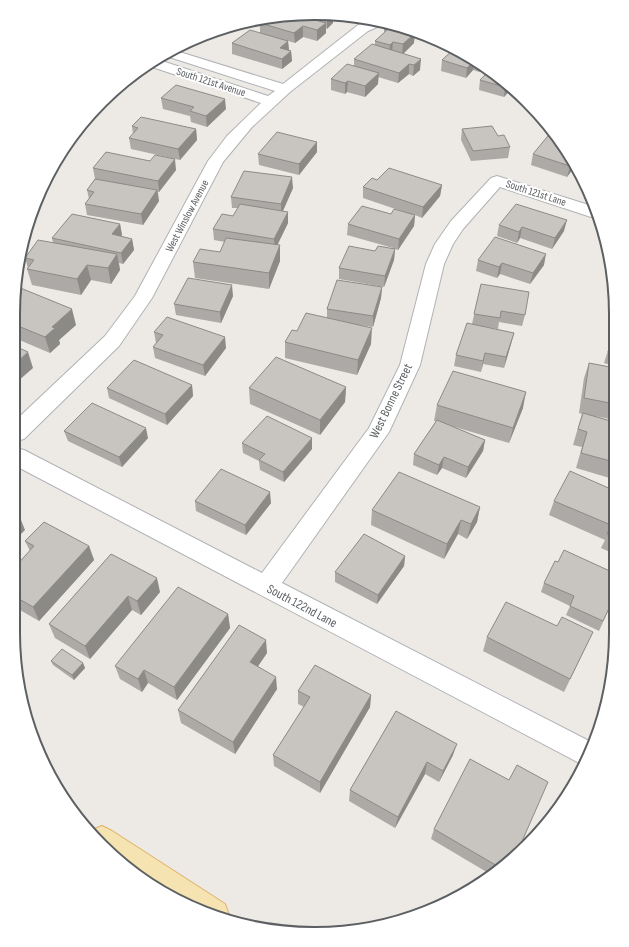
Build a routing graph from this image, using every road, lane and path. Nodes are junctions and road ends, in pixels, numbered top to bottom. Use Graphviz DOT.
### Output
graph roads {
  1 [pos="369,26"];
  2 [pos="175,55"];
  3 [pos="159,65"];
  4 [pos="285,89"];
  5 [pos="271,102"];
  6 [pos="497,181"];
  7 [pos="590,211"];
  8 [pos="20,429"];
  9 [pos="20,458"];
  10 [pos="265,586"];
  11 [pos="584,753"];
  12 [pos="116,850"];
  13 [pos="192,901"];
  1 -- 4 [label="street, West Winslow Avenue"];
  2 -- 4 [label="street, South 121st Avenue"];
  3 -- 5 [label="street, South 121st Avenue"];
  4 -- 5 [label="street, West Winslow Avenue"];
  5 -- 8 [label="street, West Winslow Avenue"];
  6 -- 7 [label="street, South 121st Lane"];
  6 -- 10 [label="street, West Bonne Street"];
  9 -- 10 [label="street, South 122nd Lane"];
  10 -- 11 [label="street, South 122nd Lane"];
  12 -- 13 [label="main road"];
}
